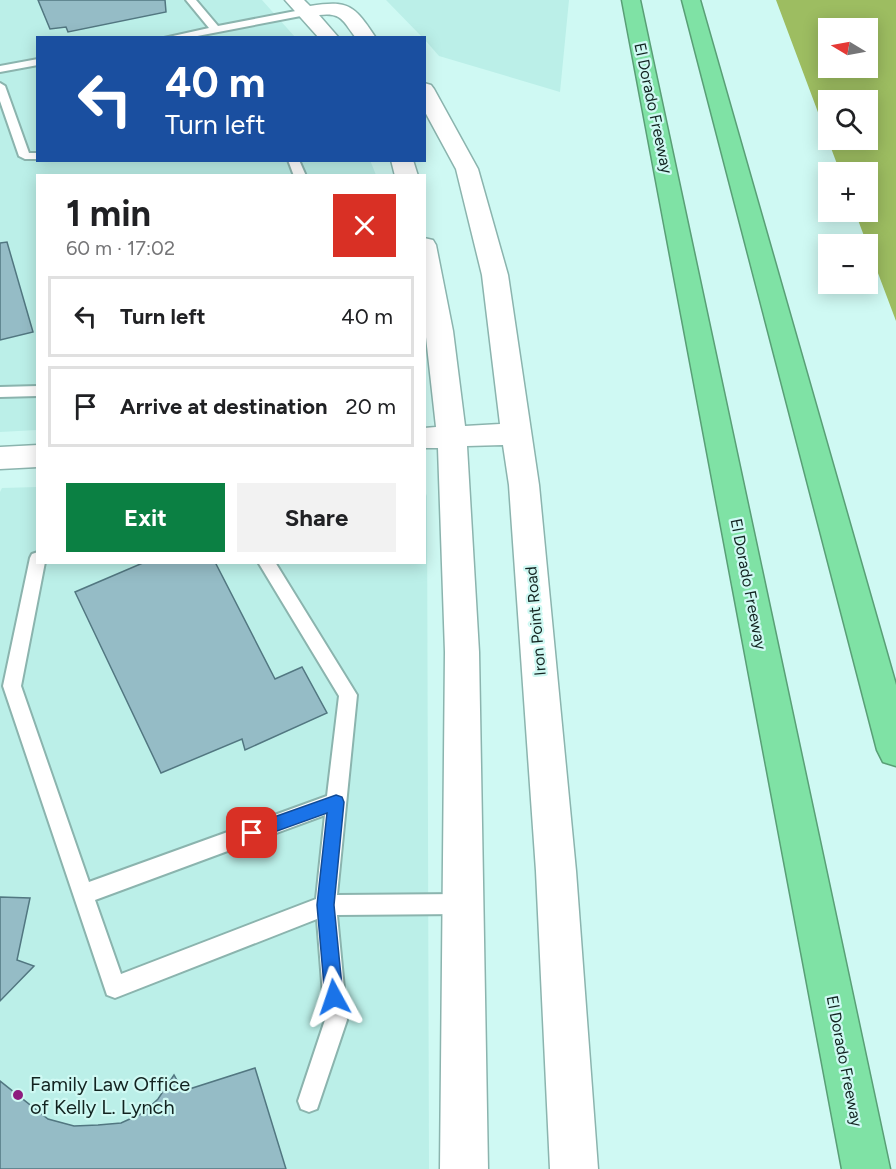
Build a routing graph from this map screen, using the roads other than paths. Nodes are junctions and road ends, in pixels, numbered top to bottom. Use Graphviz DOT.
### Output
graph roads {
  1 [pos="191,0"];
  2 [pos="351,0"];
  3 [pos="631,0"];
  4 [pos="691,0"];
  5 [pos="300,6"];
  6 [pos="215,29"];
  7 [pos="179,36"];
  8 [pos="328,36"];
  9 [pos="366,36"];
  10 [pos="382,36"];
  11 [pos="36,62"];
  12 [pos="0,69"];
  13 [pos="0,87"];
  14 [pos="426,91"];
  15 [pos="36,156"];
  16 [pos="426,256"];
  17 [pos="36,391"];
  18 [pos="0,392"];
  19 [pos="516,434"];
  20 [pos="438,437"];
  21 [pos="36,456"];
  22 [pos="0,458"];
  23 [pos="37,564"];
  24 [pos="267,564"];
  25 [pos="896,750"];
  26 [pos="336,802"];
  27 [pos="84,894"];
  28 [pos="463,904"];
  29 [pos="326,905"];
  30 [pos="309,1101"];
  31 [pos="464,1169"];
  32 [pos="574,1169"];
  33 [pos="866,1169"];
  1 -- 6 [label="lane"];
  2 -- 10 [label="main road"];
  3 -- 33 [label="highway, El Dorado Freeway"];
  4 -- 25 [label="highway"];
  5 -- 6 [label="lane"];
  5 -- 8 [label="main road"];
  5 -- 9 [label="main road"];
  6 -- 7 [label="lane"];
  11 -- 12 [label="lane"];
  13 -- 15 [label="lane"];
  14 -- 19 [label="main road, Iron Point Road"];
  16 -- 20 [label="main road"];
  17 -- 18 [label="lane"];
  19 -- 20 [label="main road"];
  19 -- 32 [label="main road, Iron Point Road"];
  20 -- 28 [label="main road"];
  21 -- 22 [label="main road"];
  23 -- 27 [label="lane"];
  24 -- 26 [label="lane"];
  26 -- 27 [label="lane"];
  26 -- 29 [label="lane"];
  27 -- 29 [label="lane"];
  28 -- 29 [label="lane"];
  28 -- 31 [label="main road"];
  29 -- 30 [label="lane"];
}
